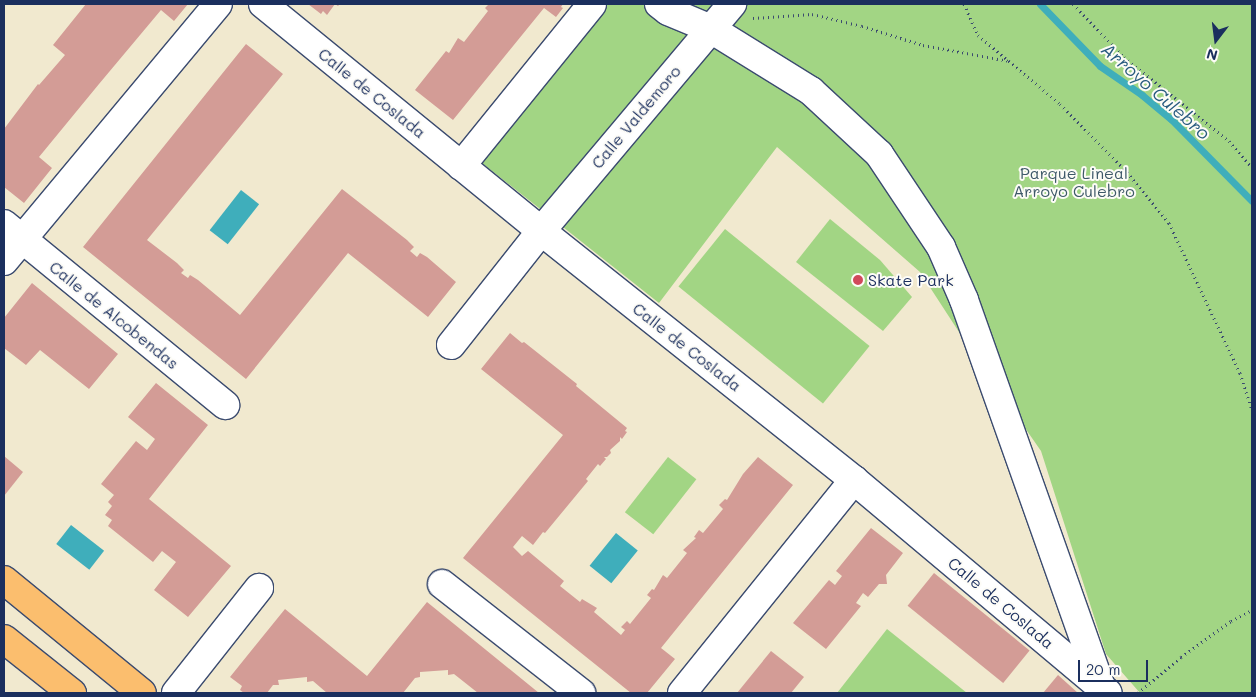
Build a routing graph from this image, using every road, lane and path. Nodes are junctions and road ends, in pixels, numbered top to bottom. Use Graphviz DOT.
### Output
graph roads {
  1 [pos="218,4"];
  2 [pos="263,4"];
  3 [pos="592,4"];
  4 [pos="659,4"];
  5 [pos="964,4"];
  6 [pos="1073,4"];
  7 [pos="721,16"];
  8 [pos="1009,61"];
  9 [pos="461,166"];
  10 [pos="1252,167"];
  11 [pos="541,231"];
  12 [pos="13,232"];
  13 [pos="4,261"];
  14 [pos="451,345"];
  15 [pos="225,405"];
  16 [pos="1252,409"];
  17 [pos="854,480"];
  18 [pos="4,580"];
  19 [pos="442,584"];
  20 [pos="259,588"];
  21 [pos="1252,610"];
  22 [pos="4,638"];
  23 [pos="1105,690"];
  24 [pos="69,692"];
  25 [pos="142,693"];
  26 [pos="176,693"];
  27 [pos="581,693"];
  28 [pos="682,693"];
  29 [pos="1138,693"];
  1 -- 12 [label="street"];
  2 -- 9 [label="street, Calle de Coslada"];
  3 -- 9 [label="street"];
  4 -- 7 [label="street"];
  5 -- 8 [label="path"];
  6 -- 10 [label="path"];
  7 -- 8 [label="path"];
  7 -- 11 [label="street, Calle Valdemoro"];
  7 -- 23 [label="street"];
  8 -- 16 [label="path"];
  9 -- 11 [label="street, Calle de Coslada"];
  11 -- 14 [label="street, Calle Valdemoro"];
  11 -- 17 [label="street, Calle de Coslada"];
  12 -- 13 [label="street"];
  12 -- 15 [label="street, Calle de Alcobendas"];
  17 -- 23 [label="street, Calle de Coslada"];
  17 -- 28 [label="street"];
  18 -- 25 [label="main road"];
  19 -- 27 [label="street"];
  20 -- 26 [label="street"];
  21 -- 29 [label="path"];
  22 -- 24 [label="main road"];
}
